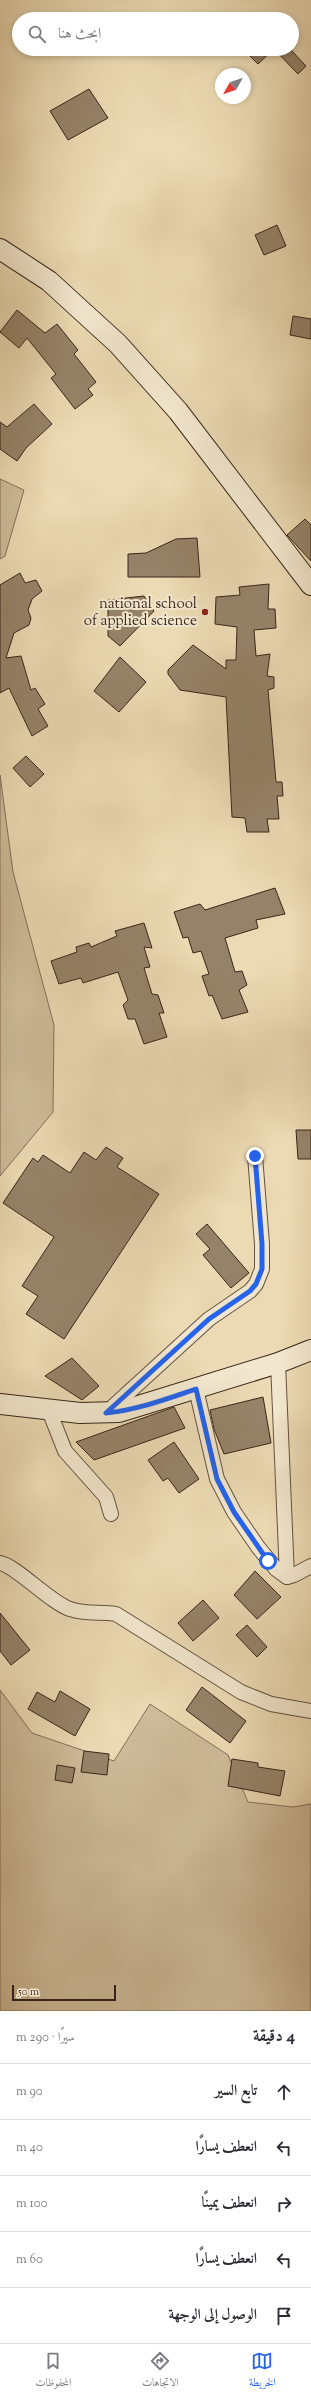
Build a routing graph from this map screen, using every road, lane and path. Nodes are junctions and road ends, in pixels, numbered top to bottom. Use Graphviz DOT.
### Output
graph roads {
  1 [pos="0,249"];
  2 [pos="308,578"];
  3 [pos="255,1156"];
  4 [pos="311,1350"];
  5 [pos="278,1363"];
  6 [pos="196,1389"];
  7 [pos="0,1404"];
  8 [pos="48,1408"];
  9 [pos="106,1413"];
  10 [pos="111,1514"];
  11 [pos="0,1563"];
  12 [pos="311,1566"];
  13 [pos="288,1576"];
  14 [pos="311,1711"];
  1 -- 2 [label="street"];
  3 -- 9 [label="street"];
  4 -- 5 [label="street"];
  5 -- 6 [label="street"];
  5 -- 13 [label="street"];
  6 -- 9 [label="street"];
  6 -- 13 [label="street"];
  7 -- 8 [label="street"];
  8 -- 9 [label="street"];
  8 -- 10 [label="street"];
  11 -- 14 [label="street"];
  12 -- 13 [label="street"];
}
